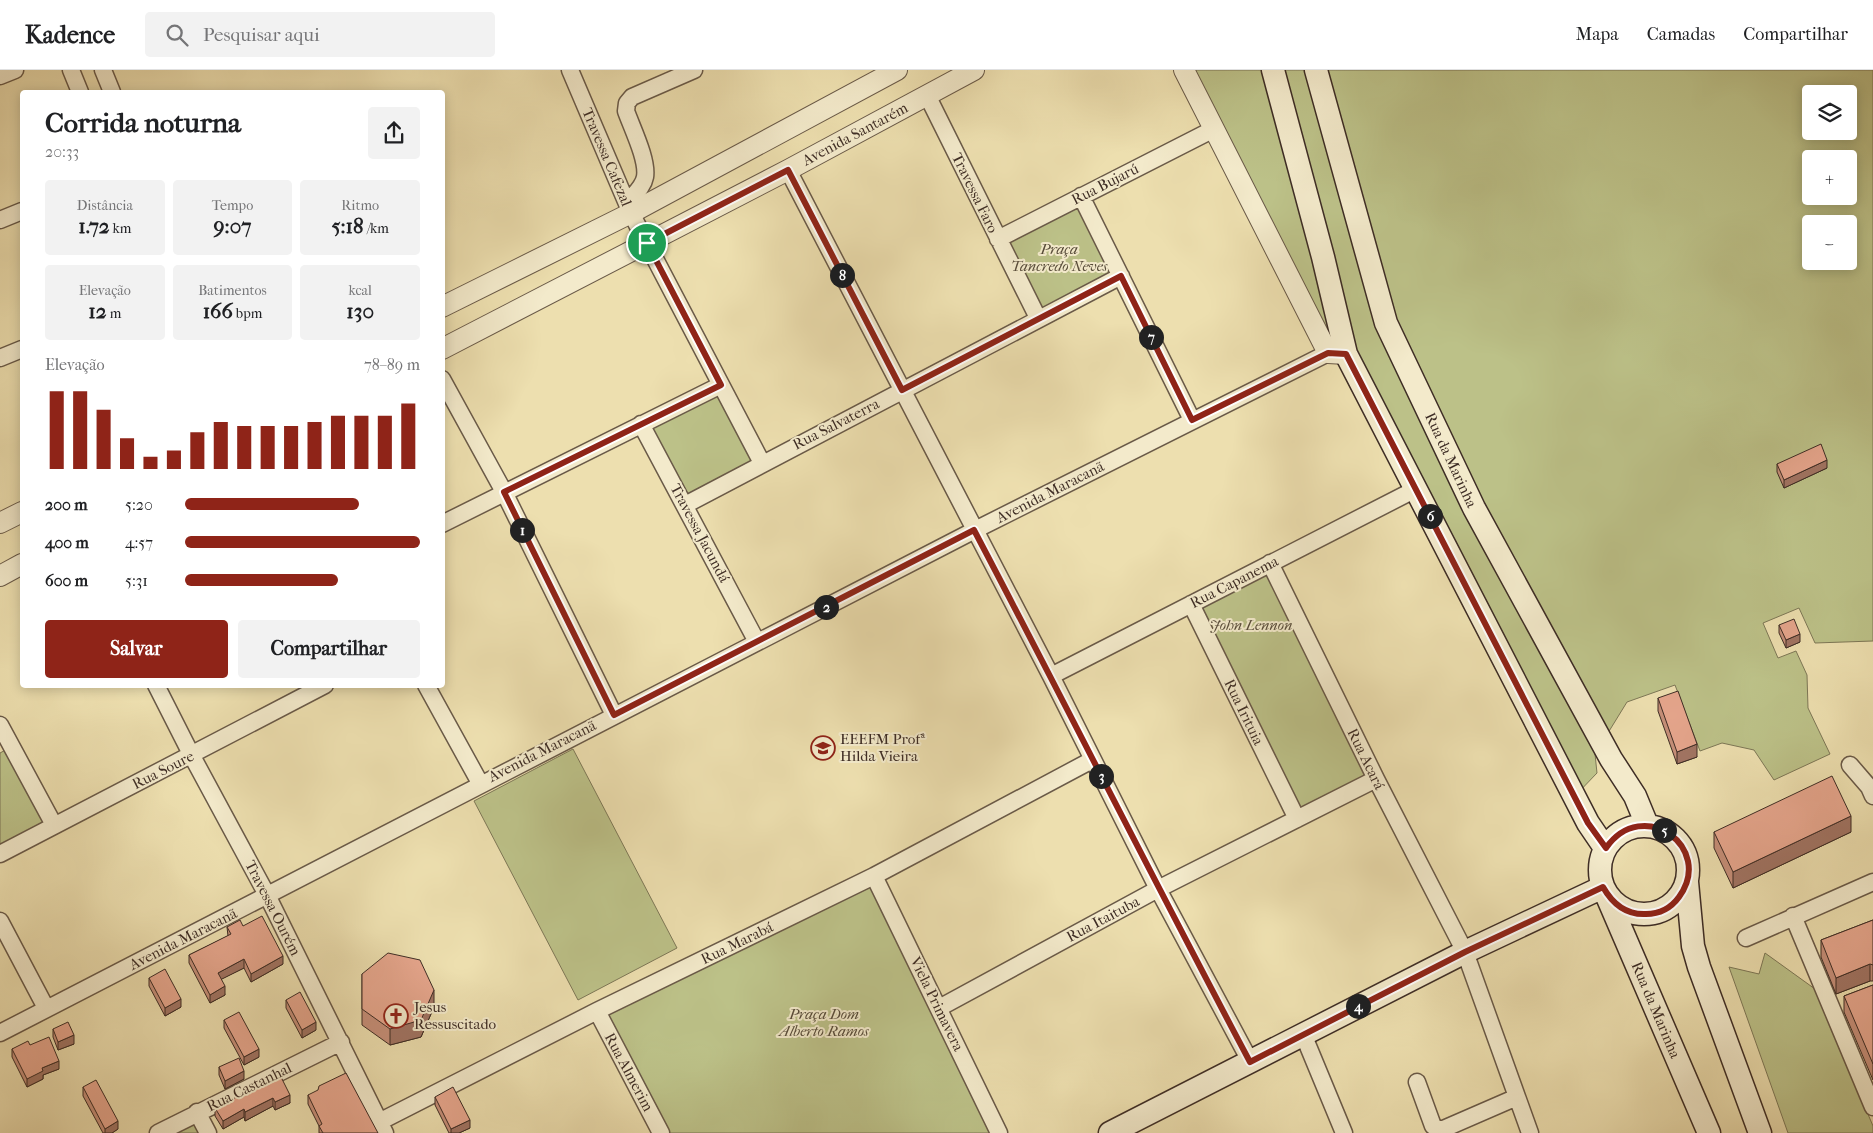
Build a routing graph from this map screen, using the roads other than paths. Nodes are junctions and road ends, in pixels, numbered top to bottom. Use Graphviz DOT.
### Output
graph roads {
  1 [pos="15,70"];
  2 [pos="71,70"];
  3 [pos="103,70"];
  4 [pos="570,70"];
  5 [pos="694,70"];
  6 [pos="897,70"];
  7 [pos="974,70"];
  8 [pos="1184,70"];
  9 [pos="1273,70"];
  10 [pos="1316,70"];
  11 [pos="0,76"];
  12 [pos="79,90"];
  13 [pos="111,90"];
  14 [pos="927,95"];
  15 [pos="1212,130"];
  16 [pos="788,170"];
  17 [pos="1081,196"];
  18 [pos="629,208"];
  19 [pos="20,212"];
  20 [pos="0,220"];
  21 [pos="998,239"];
  22 [pos="647,243"];
  23 [pos="1121,276"];
  24 [pos="445,305"];
  25 [pos="1038,318"];
  26 [pos="445,347"];
  27 [pos="20,350"];
  28 [pos="1337,353"];
  29 [pos="0,358"];
  30 [pos="445,384"];
  31 [pos="721,385"];
  32 [pos="902,390"];
  33 [pos="1192,420"];
  34 [pos="641,424"];
  35 [pos="762,463"];
  36 [pos="1416,489"];
  37 [pos="504,492"];
  38 [pos="685,504"];
  39 [pos="20,513"];
  40 [pos="445,522"];
  41 [pos="0,523"];
  42 [pos="974,530"];
  43 [pos="1270,563"];
  44 [pos="20,565"];
  45 [pos="0,576"];
  46 [pos="1191,604"];
  47 [pos="757,642"];
  48 [pos="1052,676"];
  49 [pos="158,688"];
  50 [pos="319,688"];
  51 [pos="428,688"];
  52 [pos="614,715"];
  53 [pos="0,725"];
  54 [pos="6,750"];
  55 [pos="192,756"];
  56 [pos="1092,760"];
  57 [pos="1850,765"];
  58 [pos="1376,779"];
  59 [pos="480,783"];
  60 [pos="1873,796"];
  61 [pos="1297,819"];
  62 [pos="54,825"];
  63 [pos="1647,825"];
  64 [pos="1606,848"];
  65 [pos="0,854"];
  66 [pos="874,876"];
  67 [pos="1687,882"];
  68 [pos="1873,882"];
  69 [pos="1603,887"];
  70 [pos="1158,889"];
  71 [pos="267,896"];
  72 [pos="1793,916"];
  73 [pos="0,921"];
  74 [pos="1746,938"];
  75 [pos="1465,952"];
  76 [pos="1848,1000"];
  77 [pos="1831,1007"];
  78 [pos="46,1008"];
  79 [pos="939,1008"];
  80 [pos="597,1011"];
  81 [pos="0,1033"];
  82 [pos="1303,1034"];
  83 [pos="341,1042"];
  84 [pos="1250,1062"];
  85 [pos="1417,1082"];
  86 [pos="1518,1097"];
  87 [pos="1873,1107"];
  88 [pos="197,1112"];
  89 [pos="382,1127"];
  90 [pos="158,1133"];
  91 [pos="208,1133"];
  92 [pos="661,1133"];
  93 [pos="998,1133"];
  94 [pos="1110,1133"];
  95 [pos="1344,1133"];
  96 [pos="1530,1133"];
  97 [pos="1709,1133"];
  98 [pos="1760,1133"];
  1 -- 11 [label="street"];
  2 -- 12 [label="street"];
  3 -- 13 [label="street"];
  4 -- 18 [label="street, Travessa Cafezal"];
  5 -- 18 [label="street"];
  6 -- 18 [label="street"];
  7 -- 14 [label="street, Avenida Santarém"];
  8 -- 15 [label="street"];
  9 -- 28 [label="main road"];
  10 -- 63 [label="main road, Rua da Marinha"];
  14 -- 16 [label="street, Avenida Santarém"];
  14 -- 21 [label="street, Travessa Faro"];
  15 -- 17 [label="street, Rua Bujarú"];
  15 -- 28 [label="street"];
  16 -- 22 [label="street, Avenida Santarém"];
  16 -- 32 [label="street"];
  17 -- 21 [label="street, Rua Bujarú"];
  17 -- 23 [label="street"];
  18 -- 22 [label="street, Travessa Cafezal"];
  18 -- 24 [label="street"];
  19 -- 20 [label="street"];
  21 -- 25 [label="street, Travessa Faro"];
  22 -- 26 [label="street, Avenida Santarém"];
  22 -- 31 [label="street, Travessa Cafezal"];
  23 -- 25 [label="street, Rua Salvaterra"];
  23 -- 33 [label="street"];
  25 -- 32 [label="street, Rua Salvaterra"];
  27 -- 29 [label="street"];
  28 -- 33 [label="street, Avenida Maracanã"];
  28 -- 36 [label="main road"];
  30 -- 37 [label="street"];
  31 -- 34 [label="street"];
  31 -- 35 [label="street, Travessa Cafezal"];
  32 -- 35 [label="street, Rua Salvaterra"];
  32 -- 42 [label="street"];
  33 -- 42 [label="street, Avenida Maracanã"];
  34 -- 37 [label="street"];
  34 -- 38 [label="street, Travessa Jacundá"];
  35 -- 38 [label="street, Rua Salvaterra"];
  36 -- 43 [label="street, Rua Capanema"];
  36 -- 64 [label="main road"];
  37 -- 40 [label="street"];
  37 -- 52 [label="street"];
  38 -- 47 [label="street, Travessa Jacundá"];
  39 -- 41 [label="street"];
  42 -- 47 [label="street, Avenida Maracanã"];
  42 -- 48 [label="street"];
  43 -- 46 [label="street, Rua Capanema"];
  43 -- 58 [label="street, Rua Acará"];
  44 -- 45 [label="street"];
  46 -- 48 [label="street, Rua Capanema"];
  46 -- 61 [label="street, Rua Irituia"];
  47 -- 52 [label="street, Avenida Maracanã"];
  48 -- 56 [label="street"];
  49 -- 55 [label="street, Travessa Ourém"];
  50 -- 55 [label="street, Rua Soure"];
  51 -- 59 [label="street"];
  52 -- 59 [label="street, Avenida Maracanã"];
  53 -- 54 [label="street"];
  54 -- 62 [label="street"];
  55 -- 62 [label="street, Rua Soure"];
  55 -- 71 [label="street, Travessa Ourém"];
  56 -- 66 [label="street, Rua Marabá"];
  56 -- 70 [label="street"];
  57 -- 60 [label="street"];
  58 -- 61 [label="street, Rua Itaituba"];
  58 -- 75 [label="street, Rua Acará"];
  59 -- 71 [label="street, Avenida Maracanã"];
  61 -- 70 [label="street, Rua Itaituba"];
  62 -- 65 [label="street, Rua Soure"];
  63 -- 64 [label="main road"];
  63 -- 67 [label="main road"];
  64 -- 69 [label="main road"];
  66 -- 79 [label="street, Viela Primavera"];
  66 -- 80 [label="street, Rua Marabá"];
  67 -- 69 [label="main road"];
  67 -- 98 [label="main road"];
  68 -- 72 [label="street"];
  69 -- 75 [label="main road"];
  69 -- 97 [label="main road, Rua da Marinha"];
  70 -- 79 [label="street, Rua Itaituba"];
  70 -- 84 [label="street"];
  71 -- 78 [label="street, Avenida Maracanã"];
  71 -- 83 [label="street, Travessa Ourém"];
  72 -- 74 [label="street"];
  72 -- 77 [label="street"];
  73 -- 78 [label="street"];
  75 -- 82 [label="main road"];
  75 -- 86 [label="street, Rua Acará"];
  76 -- 77 [label="street"];
  77 -- 87 [label="street"];
  78 -- 81 [label="street, Avenida Maracanã"];
  79 -- 93 [label="street, Viela Primavera"];
  80 -- 89 [label="street, Rua Marabá"];
  80 -- 92 [label="street, Rua Almerim"];
  82 -- 84 [label="main road"];
  82 -- 95 [label="street"];
  83 -- 88 [label="street, Rua Castanhal"];
  83 -- 89 [label="street, Travessa Ourém"];
  84 -- 94 [label="main road"];
  85 -- 86 [label="street"];
  86 -- 96 [label="street, Rua Acará"];
  88 -- 90 [label="street, Rua Castanhal"];
  88 -- 91 [label="street"];
}
